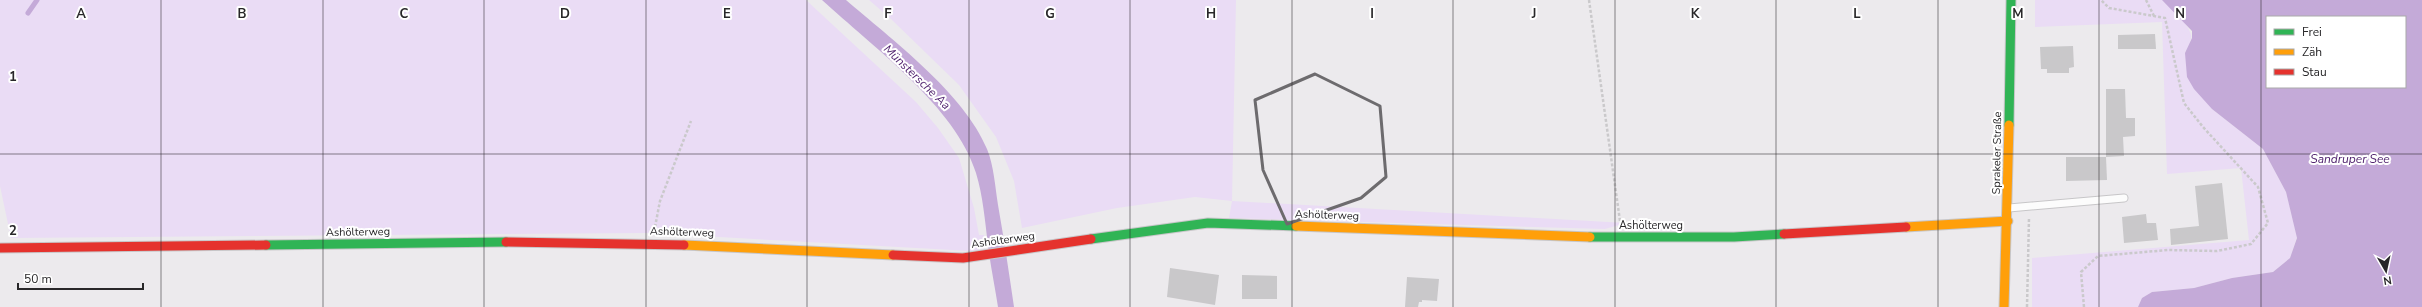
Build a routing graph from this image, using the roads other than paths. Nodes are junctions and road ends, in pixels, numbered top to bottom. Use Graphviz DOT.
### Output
graph roads {
  1 [pos="2011,0"];
  2 [pos="2124,198"];
  3 [pos="2008,208"];
  4 [pos="2008,221"];
  5 [pos="0,248"];
  6 [pos="2004,307"];
  1 -- 3 [label="street, Sprakeler Straße"];
  2 -- 3 [label="lane"];
  3 -- 4 [label="street, Sprakeler Straße"];
  4 -- 5 [label="street, Ashölterweg"];
  4 -- 6 [label="street, Sprakeler Straße"];
}
